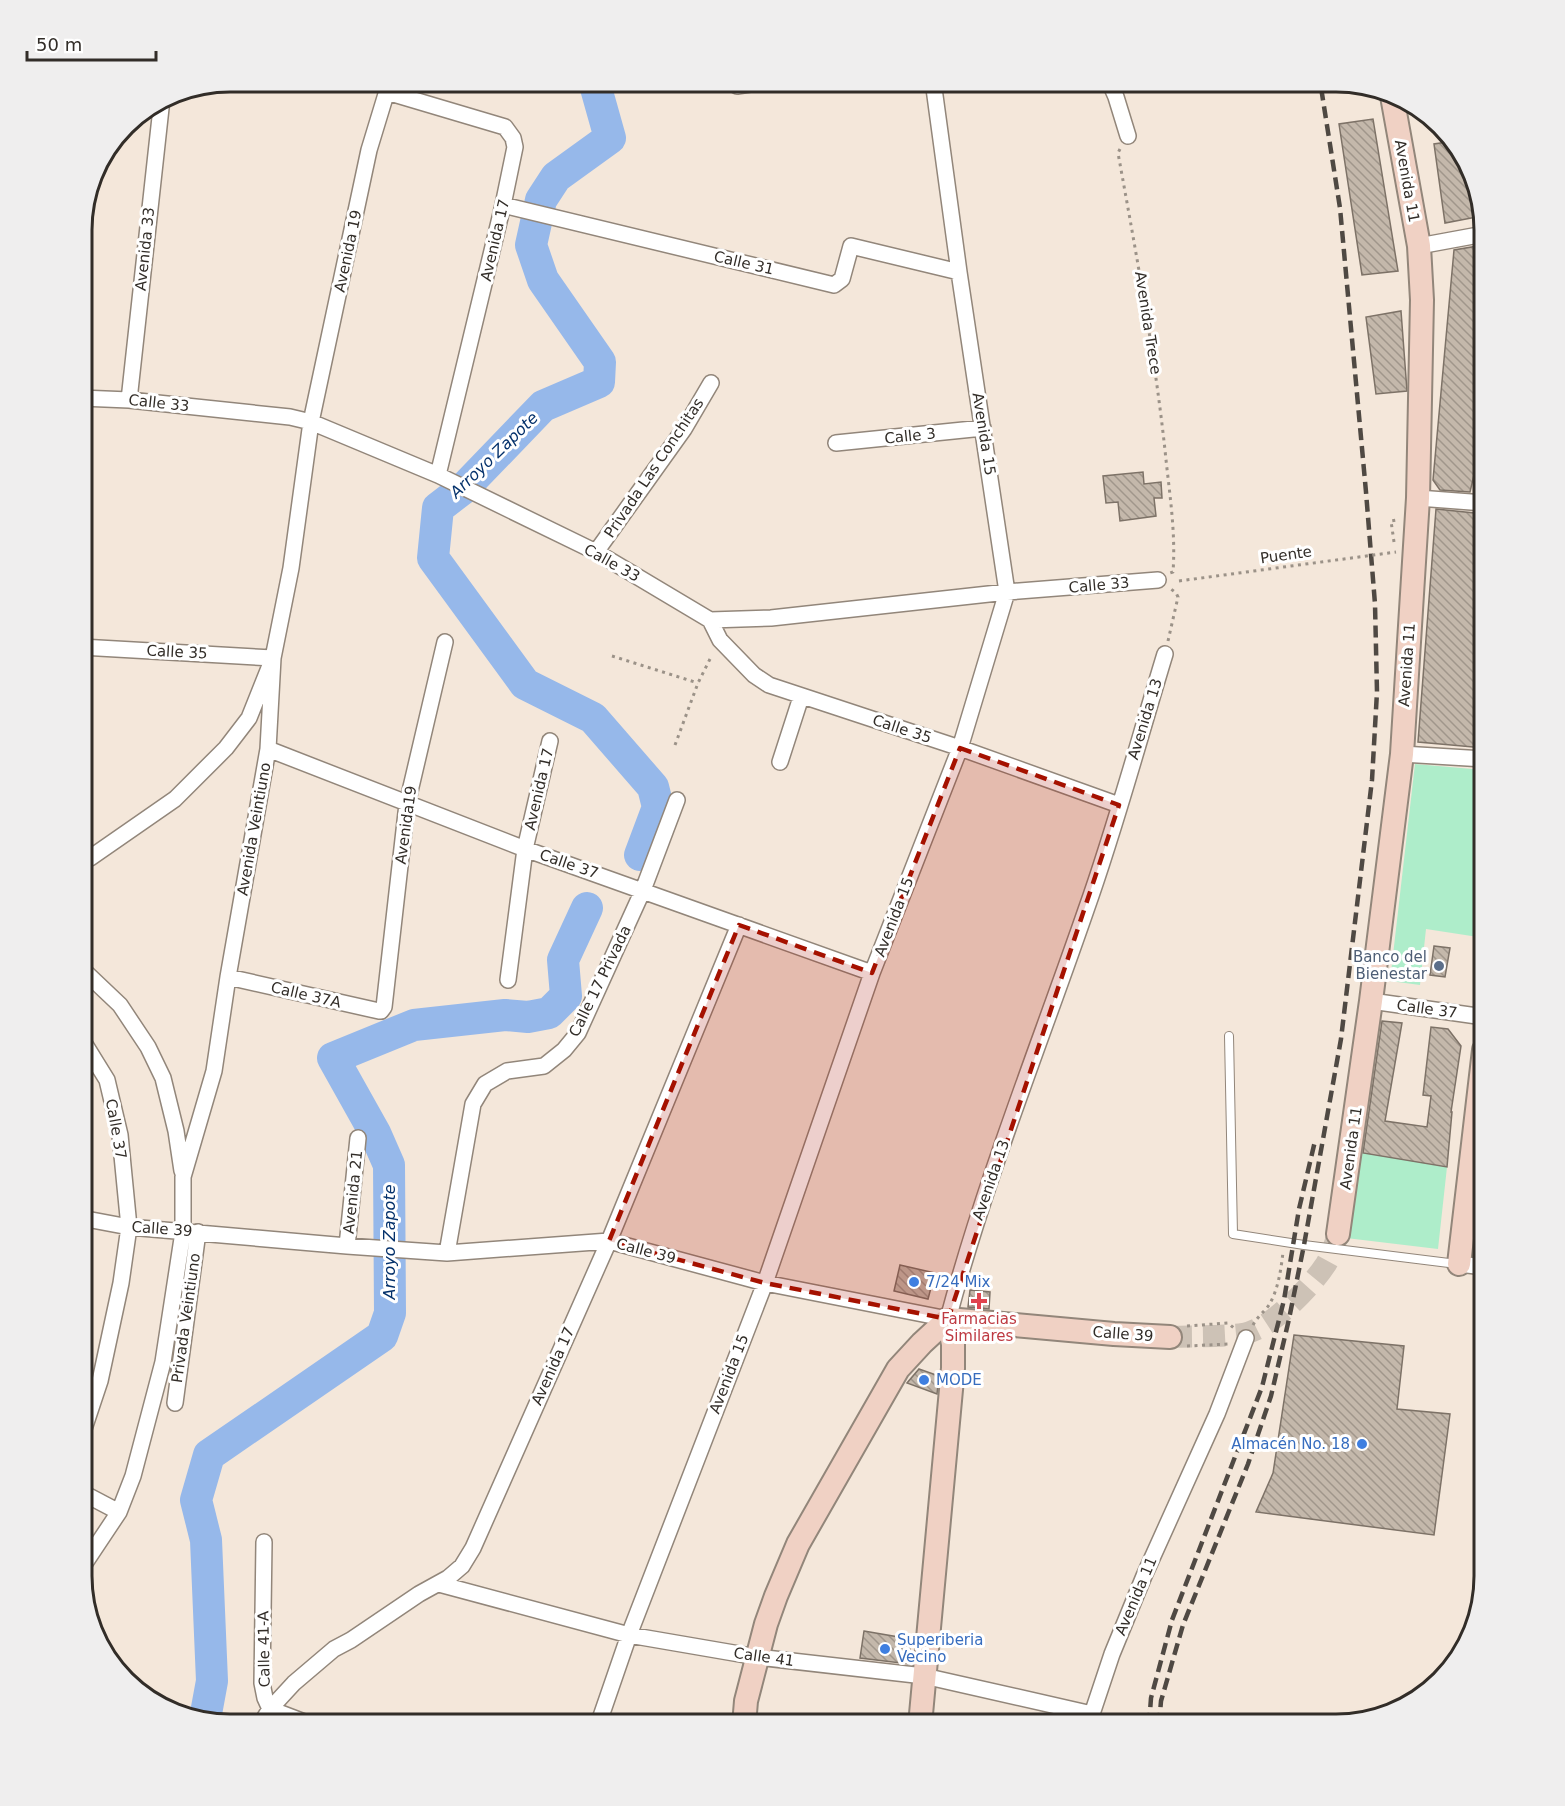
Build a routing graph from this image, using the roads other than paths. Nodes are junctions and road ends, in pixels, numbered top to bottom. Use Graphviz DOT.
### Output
graph roads {
  1 [pos="386,92"];
  2 [pos="403,92"];
  3 [pos="934,92"];
  4 [pos="1114,92"];
  5 [pos="1394,105"];
  6 [pos="161,110"];
  7 [pos="1128,136"];
  8 [pos="503,206"];
  9 [pos="1474,236"];
  10 [pos="1419,246"];
  11 [pos="959,272"];
  12 [pos="711,384"];
  13 [pos="92,398"];
  14 [pos="129,400"];
  15 [pos="311,422"];
  16 [pos="983,428"];
  17 [pos="836,443"];
  18 [pos="438,475"];
  19 [pos="1418,498"];
  20 [pos="1474,502"];
  21 [pos="596,552"];
  22 [pos="1158,580"];
  23 [pos="1007,592"];
  24 [pos="711,620"];
  25 [pos="445,642"];
  26 [pos="92,648"];
  27 [pos="1165,654"];
  28 [pos="273,658"];
  29 [pos="801,697"];
  30 [pos="550,741"];
  31 [pos="960,748"];
  32 [pos="268,749"];
  33 [pos="1402,754"];
  34 [pos="1474,758"];
  35 [pos="780,762"];
  36 [pos="677,800"];
  37 [pos="406,804"];
  38 [pos="1119,805"];
  39 [pos="525,849"];
  40 [pos="92,857"];
  41 [pos="643,890"];
  42 [pos="739,925"];
  43 [pos="872,973"];
  44 [pos="228,977"];
  45 [pos="92,978"];
  46 [pos="508,980"];
  47 [pos="1371,1001"];
  48 [pos="382,1009"];
  49 [pos="1474,1016"];
  50 [pos="1229,1036"];
  51 [pos="92,1056"];
  52 [pos="1474,1136"];
  53 [pos="358,1138"];
  54 [pos="183,1177"];
  55 [pos="92,1220"];
  56 [pos="129,1227"];
  57 [pos="190,1232"];
  58 [pos="1338,1234"];
  59 [pos="609,1241"];
  60 [pos="347,1246"];
  61 [pos="447,1253"];
  62 [pos="1459,1264"];
  63 [pos="1474,1265"];
  64 [pos="765,1283"];
  65 [pos="948,1319"];
  66 [pos="1170,1337"];
  67 [pos="1246,1338"];
  68 [pos="175,1403"];
  69 [pos="92,1405"];
  70 [pos="92,1498"];
  71 [pos="119,1512"];
  72 [pos="264,1542"];
  73 [pos="92,1552"];
  74 [pos="439,1584"];
  75 [pos="629,1635"];
  76 [pos="757,1657"];
  77 [pos="924,1676"];
  78 [pos="270,1709"];
  79 [pos="267,1714"];
  80 [pos="283,1714"];
  81 [pos="602,1714"];
  82 [pos="745,1714"];
  83 [pos="921,1714"];
  84 [pos="1069,1714"];
  85 [pos="1094,1714"];
  1 -- 15 [label="street, Avenida 19"];
  2 -- 8 [label="street, Avenida 17"];
  3 -- 11 [label="street, Avenida 15"];
  4 -- 7 [label="street"];
  5 -- 10 [label="main road, Avenida 11"];
  6 -- 14 [label="street, Avenida 33"];
  8 -- 11 [label="street, Calle 31"];
  8 -- 18 [label="street, Avenida 17"];
  9 -- 10 [label="street"];
  10 -- 19 [label="main road, Avenida 11"];
  11 -- 16 [label="street, Avenida 15"];
  12 -- 21 [label="street, Privada Las Conchitas"];
  13 -- 14 [label="street, Calle 33"];
  14 -- 15 [label="street, Calle 33"];
  15 -- 18 [label="street, Calle 33"];
  15 -- 28 [label="street, Avenida Veintiuno"];
  16 -- 17 [label="street, Calle 3"];
  16 -- 23 [label="street, Avenida 15"];
  18 -- 21 [label="street, Calle 33"];
  19 -- 20 [label="street"];
  19 -- 33 [label="main road, Avenida 11"];
  21 -- 24 [label="street, Calle 33"];
  22 -- 23 [label="street, Calle 33"];
  23 -- 24 [label="street, Calle 33"];
  23 -- 31 [label="street, Avenida 15"];
  24 -- 29 [label="street, Calle 35"];
  25 -- 37 [label="street, Avenida19"];
  26 -- 28 [label="street, Calle 35"];
  27 -- 38 [label="street, Avenida 13"];
  28 -- 32 [label="street, Avenida Veintiuno"];
  28 -- 40 [label="street"];
  29 -- 31 [label="street, Calle 35"];
  29 -- 35 [label="street"];
  30 -- 39 [label="street, Avenida 17"];
  31 -- 38 [label="street, Calle 35"];
  31 -- 43 [label="street, Avenida 15"];
  32 -- 37 [label="street, Calle 37"];
  32 -- 44 [label="street, Avenida Veintiuno"];
  33 -- 34 [label="street"];
  33 -- 47 [label="main road, Avenida 11"];
  36 -- 41 [label="street, Calle 17 Privada"];
  37 -- 39 [label="street, Calle 37"];
  37 -- 48 [label="street, Avenida19"];
  38 -- 65 [label="street, Avenida 13"];
  39 -- 41 [label="street, Calle 37"];
  39 -- 46 [label="street, Avenida 17"];
  41 -- 42 [label="street, Calle 37"];
  41 -- 61 [label="street, Calle 17 Privada"];
  42 -- 43 [label="street, Calle 37"];
  42 -- 59 [label="street, Avenida 17"];
  43 -- 64 [label="street, Avenida 15"];
  44 -- 48 [label="street, Calle 37A"];
  44 -- 54 [label="street, Avenida Veintiuno"];
  45 -- 54 [label="street"];
  47 -- 49 [label="street, Calle 37"];
  47 -- 58 [label="main road, Avenida 11"];
  50 -- 62 [label="lane"];
  51 -- 56 [label="street, Calle 37"];
  52 -- 62 [label="main road"];
  53 -- 60 [label="street, Avenida 21"];
  54 -- 57 [label="street, Avenida Veintiuno"];
  55 -- 56 [label="street, Calle 39"];
  56 -- 57 [label="street, Calle 39"];
  56 -- 69 [label="street"];
  57 -- 60 [label="street, Calle 39"];
  57 -- 68 [label="street, Privada Veintiuno"];
  57 -- 71 [label="street"];
  59 -- 61 [label="street, Calle 39"];
  59 -- 64 [label="street, Calle 39"];
  59 -- 74 [label="street, Avenida 17"];
  60 -- 61 [label="street, Calle 39"];
  62 -- 63 [label="street"];
  64 -- 65 [label="street, Calle 39"];
  64 -- 75 [label="street, Avenida 15"];
  65 -- 66 [label="main road, Calle 39"];
  65 -- 76 [label="main road"];
  65 -- 77 [label="main road, Avenida 13"];
  67 -- 85 [label="street, Avenida 11"];
  70 -- 71 [label="street"];
  71 -- 73 [label="street"];
  72 -- 78 [label="street, Calle 41-A"];
  74 -- 75 [label="street, Calle 41"];
  74 -- 78 [label="street, Avenida 17"];
  75 -- 76 [label="street, Calle 41"];
  75 -- 81 [label="street, Avenida 15"];
  76 -- 77 [label="street, Calle 41"];
  76 -- 82 [label="main road"];
  77 -- 83 [label="main road, Avenida 13"];
  77 -- 84 [label="street, Calle 41"];
  78 -- 79 [label="street, Avenida 17"];
  78 -- 80 [label="street, Calle 41-A"];
}
